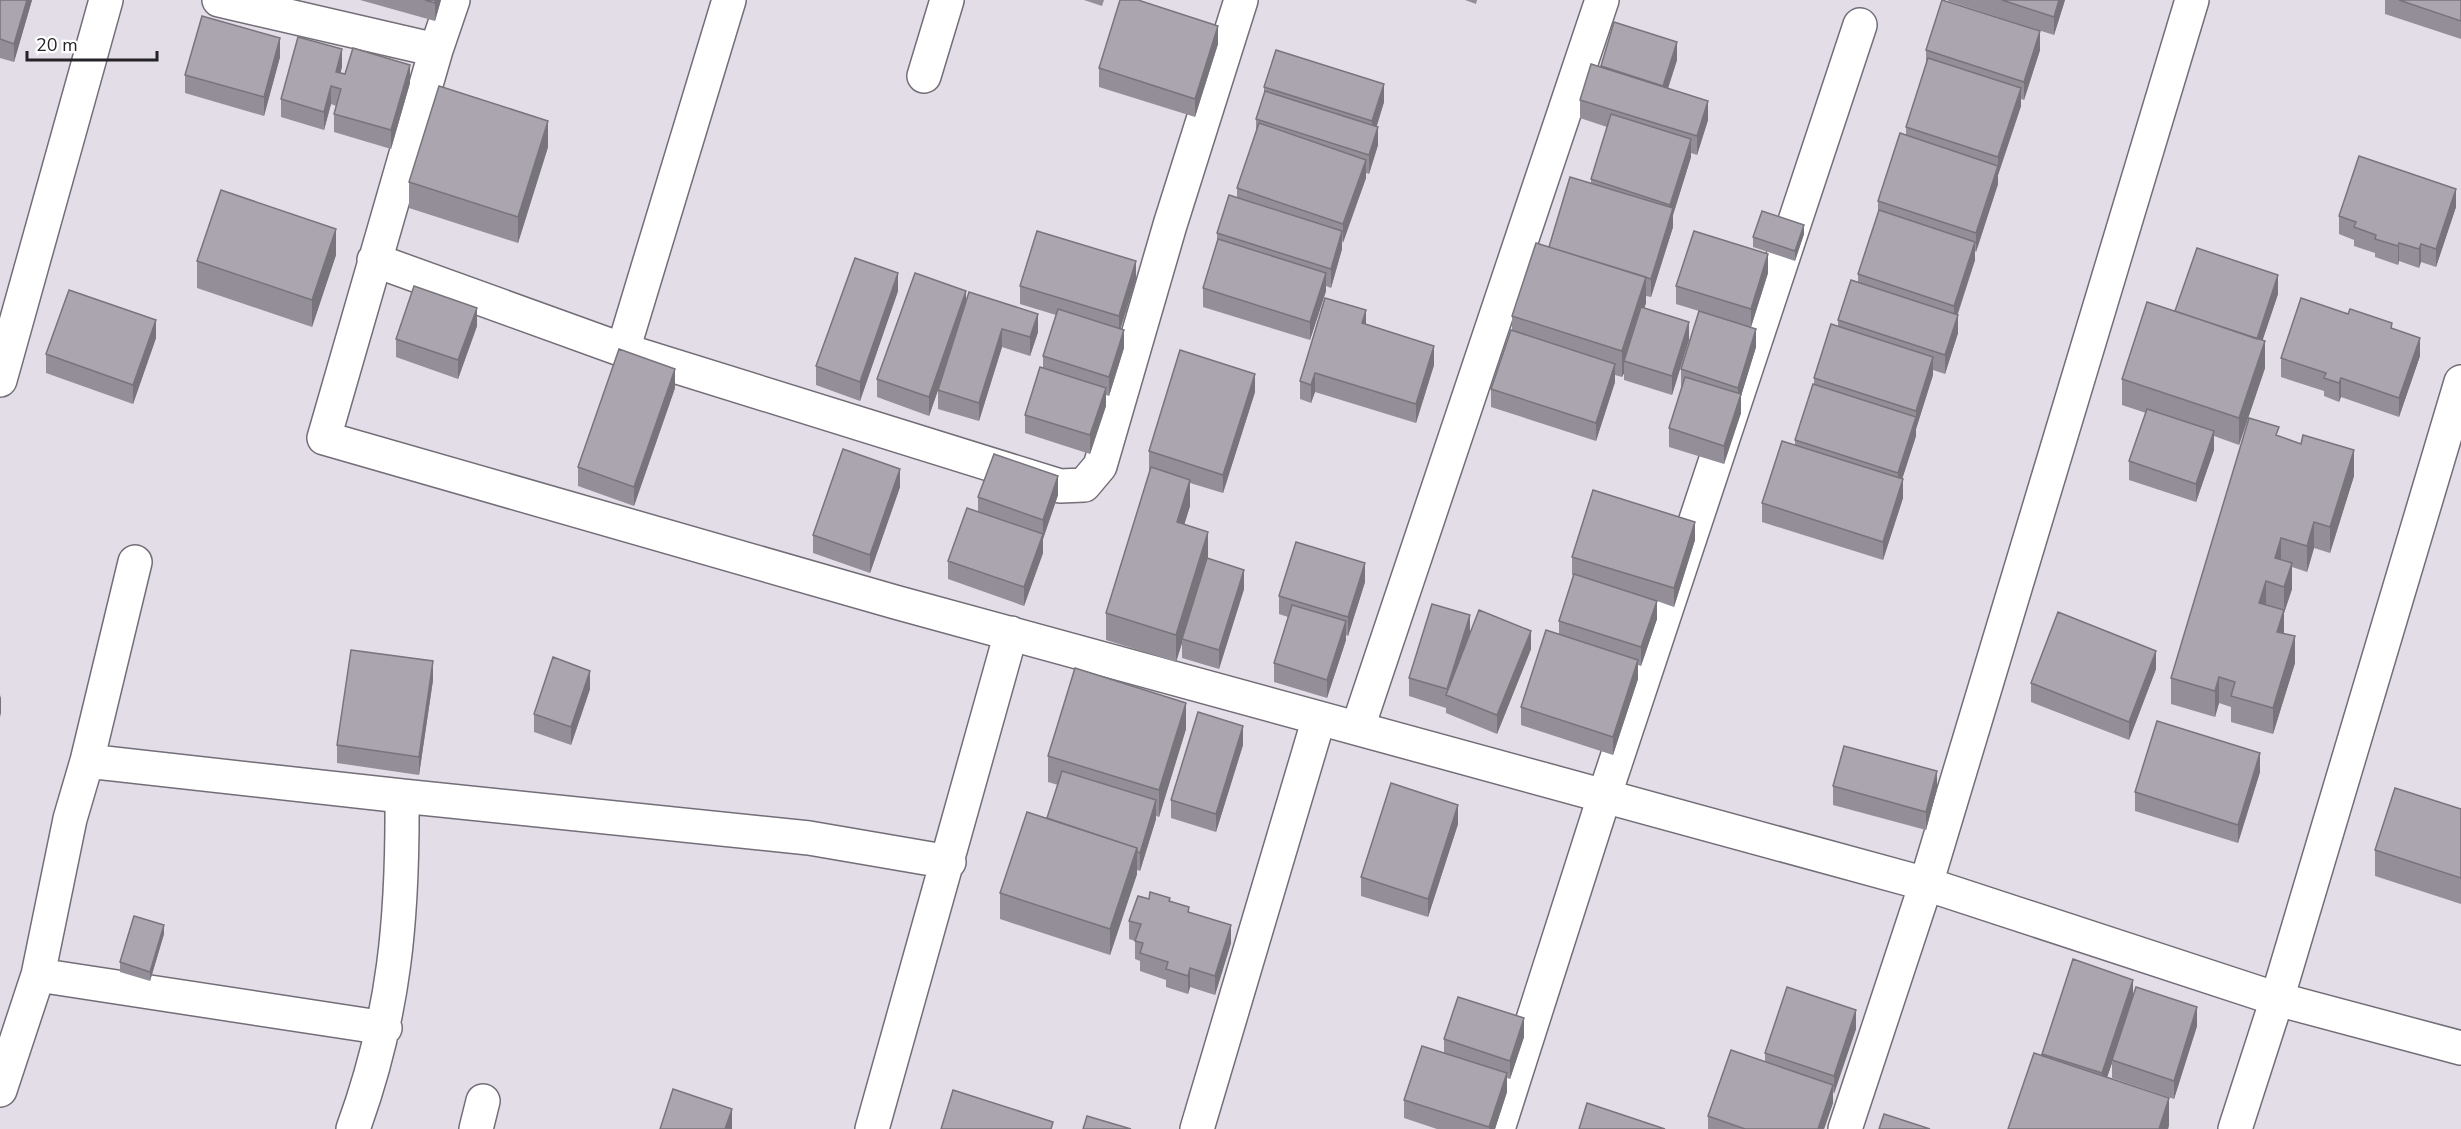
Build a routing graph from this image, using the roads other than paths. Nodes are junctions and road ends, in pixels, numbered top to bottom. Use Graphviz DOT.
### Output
graph roads {
  1 [pos="106,0"];
  2 [pos="219,0"];
  3 [pos="453,0"];
  4 [pos="729,0"];
  5 [pos="947,0"];
  6 [pos="1241,0"];
  7 [pos="1602,0"];
  8 [pos="2192,0"];
  9 [pos="1860,25"];
  10 [pos="436,50"];
  11 [pos="924,76"];
  12 [pos="374,260"];
  13 [pos="623,350"];
  14 [pos="0,380"];
  15 [pos="2461,382"];
  16 [pos="135,562"];
  17 [pos="1011,633"];
  18 [pos="1319,718"];
  19 [pos="1358,727"];
  20 [pos="87,761"];
  21 [pos="1605,794"];
  22 [pos="402,796"];
  23 [pos="949,862"];
  24 [pos="1926,884"];
  25 [pos="38,975"];
  26 [pos="2277,999"];
  27 [pos="385,1028"];
  28 [pos="2461,1048"];
  29 [pos="0,1090"];
  30 [pos="353,1129"];
  31 [pos="872,1129"];
  32 [pos="1197,1129"];
  33 [pos="1498,1129"];
  34 [pos="1845,1129"];
  35 [pos="2235,1129"];
  1 -- 14 [label="street"];
  2 -- 10 [label="street"];
  3 -- 10 [label="street"];
  4 -- 13 [label="street"];
  5 -- 11 [label="street"];
  6 -- 13 [label="street"];
  7 -- 19 [label="street"];
  8 -- 24 [label="street"];
  9 -- 21 [label="street"];
  10 -- 12 [label="street"];
  12 -- 13 [label="street"];
  12 -- 17 [label="street"];
  15 -- 26 [label="street"];
  16 -- 20 [label="street"];
  17 -- 18 [label="street"];
  17 -- 23 [label="street"];
  18 -- 19 [label="street"];
  18 -- 32 [label="street"];
  19 -- 21 [label="street"];
  20 -- 22 [label="street"];
  20 -- 25 [label="street"];
  21 -- 24 [label="street"];
  21 -- 33 [label="street"];
  22 -- 23 [label="street"];
  22 -- 27 [label="street"];
  23 -- 31 [label="street"];
  24 -- 26 [label="street"];
  24 -- 34 [label="street"];
  25 -- 27 [label="street"];
  25 -- 29 [label="street"];
  26 -- 28 [label="street"];
  26 -- 35 [label="street"];
  27 -- 30 [label="street"];
}
